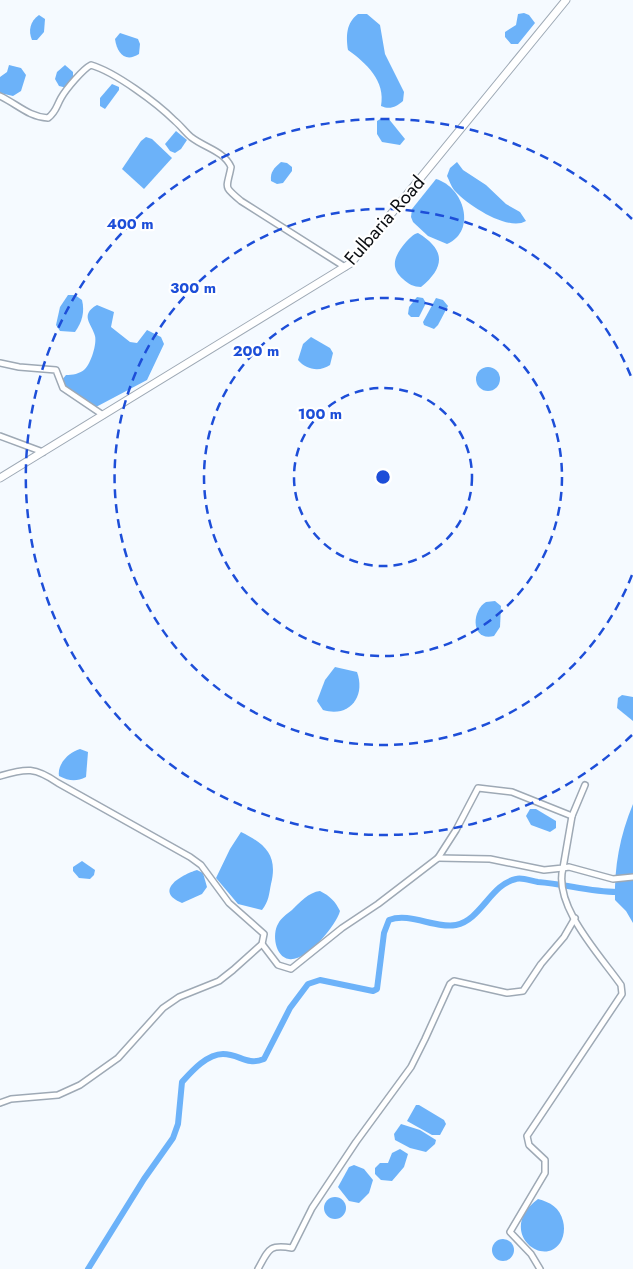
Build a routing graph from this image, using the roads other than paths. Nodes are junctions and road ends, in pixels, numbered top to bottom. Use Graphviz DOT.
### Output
graph roads {
  1 [pos="566,0"];
  2 [pos="0,96"];
  3 [pos="345,267"];
  4 [pos="0,363"];
  5 [pos="103,415"];
  6 [pos="0,436"];
  7 [pos="43,452"];
  8 [pos="0,478"];
  9 [pos="0,776"];
  10 [pos="584,784"];
  11 [pos="572,816"];
  12 [pos="438,858"];
  13 [pos="564,868"];
  14 [pos="633,877"];
  15 [pos="574,918"];
  16 [pos="262,944"];
  17 [pos="0,1103"];
  18 [pos="258,1269"];
  19 [pos="540,1269"];
  1 -- 3 [label="main road, Fulbaria Road"];
  2 -- 3 [label="street"];
  3 -- 5 [label="main road, Fulbaria Road"];
  4 -- 5 [label="street"];
  5 -- 7 [label="main road, Fulbaria Road"];
  6 -- 7 [label="street"];
  7 -- 8 [label="main road, Fulbaria Road"];
  9 -- 16 [label="street"];
  10 -- 11 [label="street"];
  11 -- 12 [label="street"];
  11 -- 13 [label="street"];
  12 -- 13 [label="street"];
  12 -- 16 [label="street"];
  13 -- 14 [label="street"];
  13 -- 15 [label="street"];
  15 -- 18 [label="street"];
  15 -- 19 [label="street"];
  16 -- 17 [label="street"];
}
